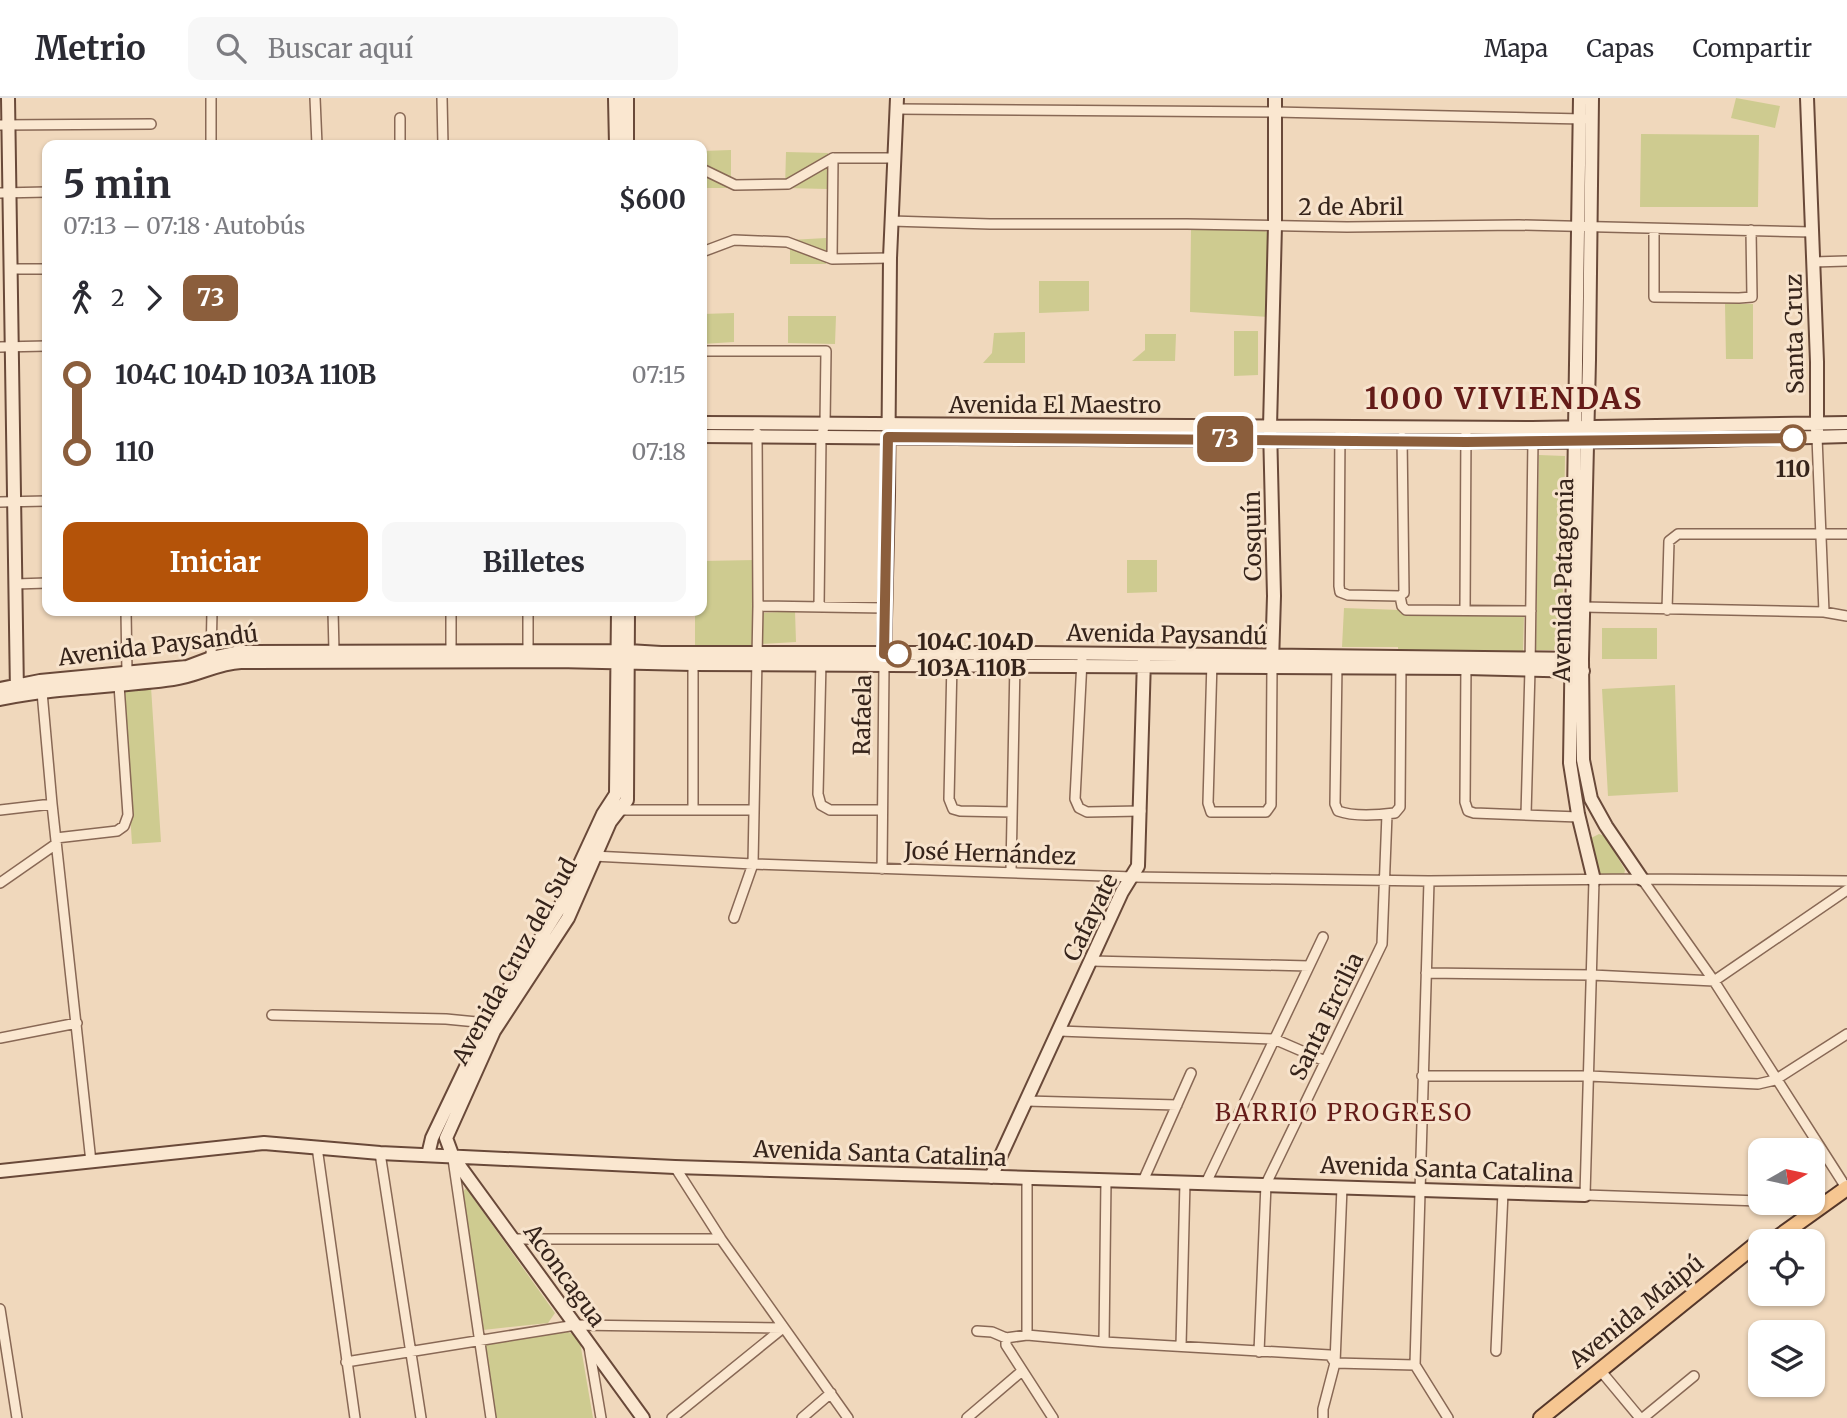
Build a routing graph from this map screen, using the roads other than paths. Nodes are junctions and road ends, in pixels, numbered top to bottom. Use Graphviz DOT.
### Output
graph roads {
  1 [pos="8,98"];
  2 [pos="211,98"];
  3 [pos="315,98"];
  4 [pos="442,98"];
  5 [pos="615,98"];
  6 [pos="627,98"];
  7 [pos="1275,98"];
  8 [pos="1580,98"];
  9 [pos="1592,98"];
  10 [pos="1807,98"];
  11 [pos="897,103"];
  12 [pos="1275,112"];
  13 [pos="400,118"];
  14 [pos="1586,119"];
  15 [pos="4,124"];
  16 [pos="151,124"];
  17 [pos="211,140"];
  18 [pos="317,140"];
  19 [pos="400,140"];
  20 [pos="443,140"];
  21 [pos="616,140"];
  22 [pos="627,140"];
  23 [pos="833,158"];
  24 [pos="895,158"];
  25 [pos="707,171"];
  26 [pos="42,192"];
  27 [pos="5,193"];
  28 [pos="891,221"];
  29 [pos="1275,225"];
  30 [pos="1585,228"];
  31 [pos="1654,229"];
  32 [pos="1751,230"];
  33 [pos="1812,232"];
  34 [pos="707,250"];
  35 [pos="890,258"];
  36 [pos="832,259"];
  37 [pos="1847,261"];
  38 [pos="1813,262"];
  39 [pos="10,269"];
  40 [pos="42,269"];
  41 [pos="42,346"];
  42 [pos="6,347"];
  43 [pos="707,351"];
  44 [pos="1847,423"];
  45 [pos="707,424"];
  46 [pos="825,424"];
  47 [pos="1402,427"];
  48 [pos="1582,427"];
  49 [pos="1466,428"];
  50 [pos="757,430"];
  51 [pos="888,431"];
  52 [pos="1817,431"];
  53 [pos="1271,433"];
  54 [pos="1340,433"];
  55 [pos="707,435"];
  56 [pos="1532,435"];
  57 [pos="1847,436"];
  58 [pos="821,437"];
  59 [pos="1402,441"];
  60 [pos="1466,442"];
  61 [pos="1581,442"];
  62 [pos="15,501"];
  63 [pos="42,501"];
  64 [pos="0,502"];
  65 [pos="1847,534"];
  66 [pos="1820,536"];
  67 [pos="42,583"];
  68 [pos="15,584"];
  69 [pos="1402,595"];
  70 [pos="758,606"];
  71 [pos="819,607"];
  72 [pos="1583,607"];
  73 [pos="885,608"];
  74 [pos="1465,610"];
  75 [pos="1667,610"];
  76 [pos="1531,611"];
  77 [pos="1824,612"];
  78 [pos="126,616"];
  79 [pos="212,616"];
  80 [pos="333,616"];
  81 [pos="451,616"];
  82 [pos="528,616"];
  83 [pos="619,616"];
  84 [pos="627,616"];
  85 [pos="1847,616"];
  86 [pos="452,650"];
  87 [pos="334,651"];
  88 [pos="528,656"];
  89 [pos="623,656"];
  90 [pos="693,658"];
  91 [pos="757,658"];
  92 [pos="821,658"];
  93 [pos="884,659"];
  94 [pos="1015,659"];
  95 [pos="952,660"];
  96 [pos="1082,660"];
  97 [pos="1144,660"];
  98 [pos="1212,661"];
  99 [pos="1273,662"];
  100 [pos="1337,662"];
  101 [pos="1402,662"];
  102 [pos="211,663"];
  103 [pos="1466,663"];
  104 [pos="1530,664"];
  105 [pos="1576,665"];
  106 [pos="127,673"];
  107 [pos="119,685"];
  108 [pos="0,689"];
  109 [pos="17,690"];
  110 [pos="42,692"];
  111 [pos="0,699"];
  112 [pos="52,804"];
  113 [pos="693,809"];
  114 [pos="0,810"];
  115 [pos="619,810"];
  116 [pos="754,810"];
  117 [pos="882,810"];
  118 [pos="1141,811"];
  119 [pos="1012,812"];
  120 [pos="1391,813"];
  121 [pos="1526,815"];
  122 [pos="1579,817"];
  123 [pos="1606,826"];
  124 [pos="1583,833"];
  125 [pos="56,841"];
  126 [pos="590,855"];
  127 [pos="753,864"];
  128 [pos="882,869"];
  129 [pos="1011,871"];
  130 [pos="1133,877"];
  131 [pos="1642,879"];
  132 [pos="1594,880"];
  133 [pos="1385,881"];
  134 [pos="1429,881"];
  135 [pos="1847,881"];
  136 [pos="0,883"];
  137 [pos="1847,890"];
  138 [pos="734,918"];
  139 [pos="1323,937"];
  140 [pos="1091,961"];
  141 [pos="1309,966"];
  142 [pos="1426,972"];
  143 [pos="1592,975"];
  144 [pos="1714,981"];
  145 [pos="272,1015"];
  146 [pos="76,1023"];
  147 [pos="487,1023"];
  148 [pos="1059,1031"];
  149 [pos="1847,1034"];
  150 [pos="0,1038"];
  151 [pos="1274,1039"];
  152 [pos="1325,1061"];
  153 [pos="1191,1073"];
  154 [pos="1422,1076"];
  155 [pos="1589,1076"];
  156 [pos="1775,1080"];
  157 [pos="1026,1101"];
  158 [pos="1177,1105"];
  159 [pos="317,1147"];
  160 [pos="380,1153"];
  161 [pos="428,1155"];
  162 [pos="453,1157"];
  163 [pos="91,1162"];
  164 [pos="675,1167"];
  165 [pos="0,1171"];
  166 [pos="990,1178"];
  167 [pos="1027,1179"];
  168 [pos="1106,1180"];
  169 [pos="1143,1181"];
  170 [pos="1185,1182"];
  171 [pos="1206,1183"];
  172 [pos="1266,1184"];
  173 [pos="1846,1185"];
  174 [pos="1342,1187"];
  175 [pos="1418,1190"];
  176 [pos="1503,1192"];
  177 [pos="1585,1195"];
  178 [pos="1825,1197"];
  179 [pos="1748,1201"];
  180 [pos="1797,1215"];
  181 [pos="1800,1215"];
  182 [pos="1778,1229"];
  183 [pos="1786,1229"];
  184 [pos="513,1239"];
  185 [pos="721,1239"];
  186 [pos="1748,1252"];
  187 [pos="1748,1259"];
  188 [pos="0,1309"];
  189 [pos="576,1325"];
  190 [pos="783,1328"];
  191 [pos="978,1331"];
  192 [pos="1027,1335"];
  193 [pos="1006,1338"];
  194 [pos="480,1341"];
  195 [pos="588,1342"];
  196 [pos="1104,1342"];
  197 [pos="1181,1346"];
  198 [pos="411,1350"];
  199 [pos="1496,1351"];
  200 [pos="1259,1352"];
  201 [pos="346,1362"];
  202 [pos="1335,1363"];
  203 [pos="1415,1365"];
  204 [pos="1022,1371"];
  205 [pos="1603,1373"];
  206 [pos="1694,1376"];
  207 [pos="831,1393"];
  208 [pos="18,1418"];
  209 [pos="355,1418"];
  210 [pos="421,1418"];
  211 [pos="491,1418"];
  212 [pos="601,1418"];
  213 [pos="643,1418"];
  214 [pos="673,1418"];
  215 [pos="802,1418"];
  216 [pos="848,1418"];
  217 [pos="967,1418"];
  218 [pos="1053,1418"];
  219 [pos="1323,1418"];
  220 [pos="1448,1418"];
  221 [pos="1541,1418"];
  222 [pos="1556,1418"];
  223 [pos="1641,1418"];
  1 -- 15 [label="main road"];
  2 -- 17 [label="street"];
  3 -- 18 [label="street"];
  4 -- 20 [label="street"];
  5 -- 21 [label="main road"];
  6 -- 22 [label="main road"];
  7 -- 12 [label="main road, Cosquín"];
  8 -- 14 [label="main road, Avenida Patagonia"];
  9 -- 14 [label="main road, Avenida Patagonia"];
  10 -- 33 [label="main road, Santa Cruz"];
  11 -- 12 [label="street"];
  11 -- 24 [label="main road, Rafaela"];
  12 -- 14 [label="street"];
  12 -- 29 [label="main road, Cosquín"];
  13 -- 19 [label="street"];
  14 -- 30 [label="main road, Avenida Patagonia"];
  15 -- 16 [label="street"];
  15 -- 27 [label="main road"];
  23 -- 24 [label="street"];
  23 -- 25 [label="street"];
  23 -- 36 [label="street"];
  24 -- 28 [label="main road, Rafaela"];
  26 -- 27 [label="street"];
  27 -- 39 [label="main road"];
  28 -- 29 [label="street, 2 de Abril"];
  28 -- 35 [label="main road, Rafaela"];
  29 -- 30 [label="street, 2 de Abril"];
  29 -- 53 [label="main road, Cosquín"];
  30 -- 31 [label="street, 2 de Abril"];
  30 -- 48 [label="main road, Avenida Patagonia"];
  31 -- 32 [label="street, 2 de Abril"];
  31 -- 32 [label="street"];
  32 -- 33 [label="street, 2 de Abril"];
  33 -- 38 [label="main road, Santa Cruz"];
  34 -- 36 [label="street"];
  35 -- 36 [label="street"];
  35 -- 51 [label="main road, Rafaela"];
  37 -- 38 [label="street"];
  38 -- 52 [label="main road, Santa Cruz"];
  39 -- 40 [label="street"];
  39 -- 42 [label="main road"];
  41 -- 42 [label="street"];
  42 -- 62 [label="main road"];
  43 -- 46 [label="street"];
  44 -- 52 [label="main road"];
  45 -- 50 [label="main road, Avenida El Maestro"];
  46 -- 50 [label="main road, Avenida El Maestro"];
  46 -- 51 [label="main road, Avenida El Maestro"];
  46 -- 58 [label="street"];
  47 -- 49 [label="main road, Avenida El Maestro"];
  47 -- 54 [label="main road, Avenida El Maestro"];
  47 -- 59 [label="street"];
  48 -- 52 [label="main road, Avenida El Maestro"];
  48 -- 56 [label="main road, Avenida El Maestro"];
  48 -- 61 [label="main road, Avenida Patagonia"];
  49 -- 56 [label="main road, Avenida El Maestro"];
  49 -- 60 [label="street"];
  50 -- 55 [label="main road, Avenida El Maestro"];
  50 -- 58 [label="main road, Avenida El Maestro"];
  50 -- 70 [label="street"];
  51 -- 53 [label="main road, Avenida El Maestro"];
  51 -- 58 [label="main road, Avenida El Maestro"];
  51 -- 73 [label="main road, Rafaela"];
  52 -- 57 [label="main road"];
  52 -- 61 [label="main road, Avenida El Maestro"];
  52 -- 66 [label="street, Santa Cruz"];
  53 -- 54 [label="main road, Avenida El Maestro"];
  53 -- 99 [label="main road, Cosquín"];
  54 -- 59 [label="main road, Avenida El Maestro"];
  54 -- 69 [label="street"];
  56 -- 60 [label="main road, Avenida El Maestro"];
  56 -- 61 [label="main road, Avenida El Maestro"];
  56 -- 76 [label="street"];
  58 -- 71 [label="street"];
  59 -- 60 [label="main road, Avenida El Maestro"];
  59 -- 69 [label="street"];
  60 -- 74 [label="street"];
  61 -- 72 [label="main road, Avenida Patagonia"];
  61 -- 105 [label="main road, Avenida Patagonia"];
  62 -- 63 [label="street"];
  62 -- 64 [label="street"];
  62 -- 68 [label="main road"];
  65 -- 66 [label="street"];
  66 -- 75 [label="street"];
  66 -- 77 [label="street, Santa Cruz"];
  67 -- 68 [label="street"];
  68 -- 109 [label="main road"];
  69 -- 74 [label="street"];
  70 -- 71 [label="street"];
  70 -- 91 [label="street"];
  71 -- 73 [label="street"];
  72 -- 75 [label="street"];
  72 -- 105 [label="main road, Avenida Patagonia"];
  73 -- 93 [label="main road, Rafaela"];
  74 -- 76 [label="street"];
  75 -- 77 [label="street"];
  76 -- 104 [label="street"];
  77 -- 85 [label="street"];
  78 -- 106 [label="street"];
  79 -- 102 [label="street"];
  80 -- 87 [label="street"];
  81 -- 86 [label="street"];
  82 -- 88 [label="street"];
  83 -- 89 [label="main road"];
  84 -- 89 [label="main road"];
  86 -- 87 [label="main road, Avenida Paysandú"];
  86 -- 88 [label="main road, Avenida Paysandú"];
  87 -- 102 [label="main road, Avenida Paysandú"];
  88 -- 89 [label="main road, Avenida Paysandú"];
  88 -- 102 [label="main road, Avenida Paysandú"];
  89 -- 90 [label="main road, Avenida Paysandú"];
  89 -- 115 [label="main road, Avenida Cruz del Sud"];
  89 -- 126 [label="main road, Avenida Cruz del Sud"];
  90 -- 91 [label="main road, Avenida Paysandú"];
  90 -- 113 [label="street"];
  91 -- 92 [label="main road, Avenida Paysandú"];
  91 -- 116 [label="street"];
  92 -- 93 [label="main road, Avenida Paysandú"];
  92 -- 117 [label="street"];
  93 -- 95 [label="main road, Avenida Paysandú"];
  93 -- 117 [label="street, Rafaela"];
  94 -- 95 [label="main road, Avenida Paysandú"];
  94 -- 96 [label="main road, Avenida Paysandú"];
  94 -- 119 [label="street"];
  95 -- 119 [label="street"];
  96 -- 97 [label="main road, Avenida Paysandú"];
  96 -- 118 [label="street"];
  97 -- 98 [label="main road, Avenida Paysandú"];
  97 -- 118 [label="main road, Cafayate"];
  98 -- 99 [label="main road, Avenida Paysandú"];
  98 -- 99 [label="street, Cosquín"];
  99 -- 100 [label="main road, Avenida Paysandú"];
  100 -- 101 [label="main road, Avenida Paysandú"];
  100 -- 120 [label="street"];
  101 -- 103 [label="main road, Avenida Paysandú"];
  101 -- 120 [label="street, Santa Ercilia"];
  102 -- 106 [label="main road, Avenida Paysandú"];
  102 -- 107 [label="main road, Avenida Paysandú"];
  103 -- 104 [label="main road, Avenida Paysandú"];
  103 -- 121 [label="street"];
  104 -- 105 [label="main road, Avenida Paysandú"];
  104 -- 121 [label="street"];
  105 -- 122 [label="main road, Avenida Patagonia"];
  105 -- 123 [label="main road, Avenida Patagonia"];
  106 -- 107 [label="street"];
  106 -- 109 [label="main road, Avenida Paysandú"];
  107 -- 110 [label="main road, Avenida Paysandú"];
  107 -- 125 [label="street"];
  108 -- 109 [label="main road, Avenida Paysandú"];
  109 -- 110 [label="main road, Avenida Paysandú"];
  109 -- 111 [label="main road, Avenida Paysandú"];
  110 -- 112 [label="street"];
  112 -- 114 [label="street"];
  112 -- 125 [label="street"];
  113 -- 115 [label="street"];
  113 -- 116 [label="street"];
  115 -- 126 [label="main road, Avenida Cruz del Sud"];
  116 -- 127 [label="street"];
  117 -- 128 [label="street, Rafaela"];
  118 -- 130 [label="main road, Cafayate"];
  119 -- 129 [label="street"];
  120 -- 133 [label="street, Santa Ercilia"];
  121 -- 122 [label="street"];
  122 -- 124 [label="main road, Avenida Patagonia"];
  123 -- 124 [label="main road"];
  123 -- 131 [label="main road, Avenida Patagonia"];
  124 -- 132 [label="main road, Avenida Patagonia"];
  125 -- 136 [label="street"];
  125 -- 146 [label="street"];
  126 -- 127 [label="street, José Hernández"];
  126 -- 147 [label="main road, Avenida Cruz del Sud"];
  126 -- 162 [label="main road, Avenida Cruz del Sud"];
  127 -- 128 [label="street, José Hernández"];
  127 -- 138 [label="street"];
  128 -- 129 [label="street, José Hernández"];
  129 -- 130 [label="street, José Hernández"];
  130 -- 133 [label="street, José Hernández"];
  130 -- 140 [label="main road, Cafayate"];
  131 -- 132 [label="street, José Hernández"];
  131 -- 135 [label="street"];
  131 -- 144 [label="street"];
  132 -- 134 [label="street, José Hernández"];
  132 -- 143 [label="street"];
  133 -- 134 [label="street, José Hernández"];
  133 -- 152 [label="street, Santa Ercilia"];
  134 -- 142 [label="street"];
  137 -- 144 [label="street"];
  139 -- 141 [label="street"];
  140 -- 141 [label="street"];
  140 -- 148 [label="main road, Cafayate"];
  141 -- 151 [label="street"];
  142 -- 143 [label="street"];
  142 -- 154 [label="street"];
  143 -- 144 [label="street"];
  143 -- 155 [label="street"];
  144 -- 156 [label="street"];
  145 -- 147 [label="street"];
  146 -- 150 [label="street"];
  146 -- 163 [label="street"];
  147 -- 161 [label="main road, Avenida Cruz del Sud"];
  148 -- 151 [label="street"];
  148 -- 157 [label="main road, Cafayate"];
  149 -- 156 [label="street"];
  151 -- 152 [label="street"];
  151 -- 171 [label="street"];
  152 -- 172 [label="street, Santa Ercilia"];
  153 -- 158 [label="street"];
  154 -- 155 [label="street"];
  154 -- 175 [label="street"];
  155 -- 156 [label="street"];
  155 -- 177 [label="street"];
  156 -- 173 [label="street"];
  157 -- 158 [label="street"];
  157 -- 166 [label="main road, Cafayate"];
  158 -- 169 [label="street"];
  159 -- 160 [label="main road, Avenida Santa Catalina"];
  159 -- 163 [label="main road, Avenida Santa Catalina"];
  159 -- 201 [label="street"];
  160 -- 161 [label="main road, Avenida Santa Catalina"];
  160 -- 198 [label="street"];
  161 -- 162 [label="main road, Avenida Santa Catalina"];
  162 -- 164 [label="main road, Avenida Santa Catalina"];
  162 -- 184 [label="main road, Aconcagua"];
  162 -- 194 [label="street"];
  163 -- 165 [label="main road, Avenida Santa Catalina"];
  164 -- 166 [label="main road, Avenida Santa Catalina"];
  164 -- 185 [label="street"];
  166 -- 167 [label="main road, Avenida Santa Catalina"];
  167 -- 168 [label="main road, Avenida Santa Catalina"];
  167 -- 192 [label="street"];
  168 -- 169 [label="main road, Avenida Santa Catalina"];
  168 -- 196 [label="street"];
  169 -- 170 [label="main road, Avenida Santa Catalina"];
  170 -- 171 [label="main road, Avenida Santa Catalina"];
  170 -- 197 [label="street"];
  171 -- 172 [label="main road, Avenida Santa Catalina"];
  172 -- 174 [label="main road, Avenida Santa Catalina"];
  172 -- 200 [label="street, Santa Ercilia"];
  173 -- 178 [label="main road, Avenida Maipú"];
  174 -- 175 [label="main road, Avenida Santa Catalina"];
  174 -- 202 [label="street"];
  175 -- 176 [label="main road, Avenida Santa Catalina"];
  175 -- 203 [label="street"];
  176 -- 177 [label="main road, Avenida Santa Catalina"];
  176 -- 199 [label="street"];
  177 -- 179 [label="street, Avenida Santa Catalina"];
  180 -- 182 [label="main road, Avenida Maipú"];
  181 -- 183 [label="main road, Avenida Maipú"];
  184 -- 185 [label="street"];
  184 -- 189 [label="main road, Aconcagua"];
  185 -- 190 [label="street"];
  186 -- 205 [label="main road, Avenida Maipú"];
  187 -- 205 [label="main road, Avenida Maipú"];
  188 -- 208 [label="street"];
  189 -- 190 [label="street"];
  189 -- 194 [label="street"];
  189 -- 195 [label="main road, Aconcagua"];
  190 -- 207 [label="street"];
  190 -- 214 [label="street"];
  191 -- 193 [label="street"];
  192 -- 193 [label="street"];
  192 -- 196 [label="street"];
  193 -- 204 [label="street"];
  194 -- 198 [label="street"];
  194 -- 211 [label="street"];
  195 -- 212 [label="street"];
  195 -- 213 [label="main road, Aconcagua"];
  196 -- 197 [label="street"];
  197 -- 200 [label="street"];
  198 -- 201 [label="street"];
  198 -- 210 [label="street"];
  200 -- 202 [label="street"];
  201 -- 209 [label="street"];
  202 -- 203 [label="street"];
  202 -- 219 [label="street"];
  203 -- 220 [label="street"];
  204 -- 217 [label="street"];
  204 -- 218 [label="street"];
  205 -- 221 [label="main road, Avenida Maipú"];
  205 -- 222 [label="main road, Avenida Maipú"];
  205 -- 223 [label="street"];
  206 -- 223 [label="street"];
  207 -- 215 [label="street"];
  207 -- 216 [label="street"];
}
